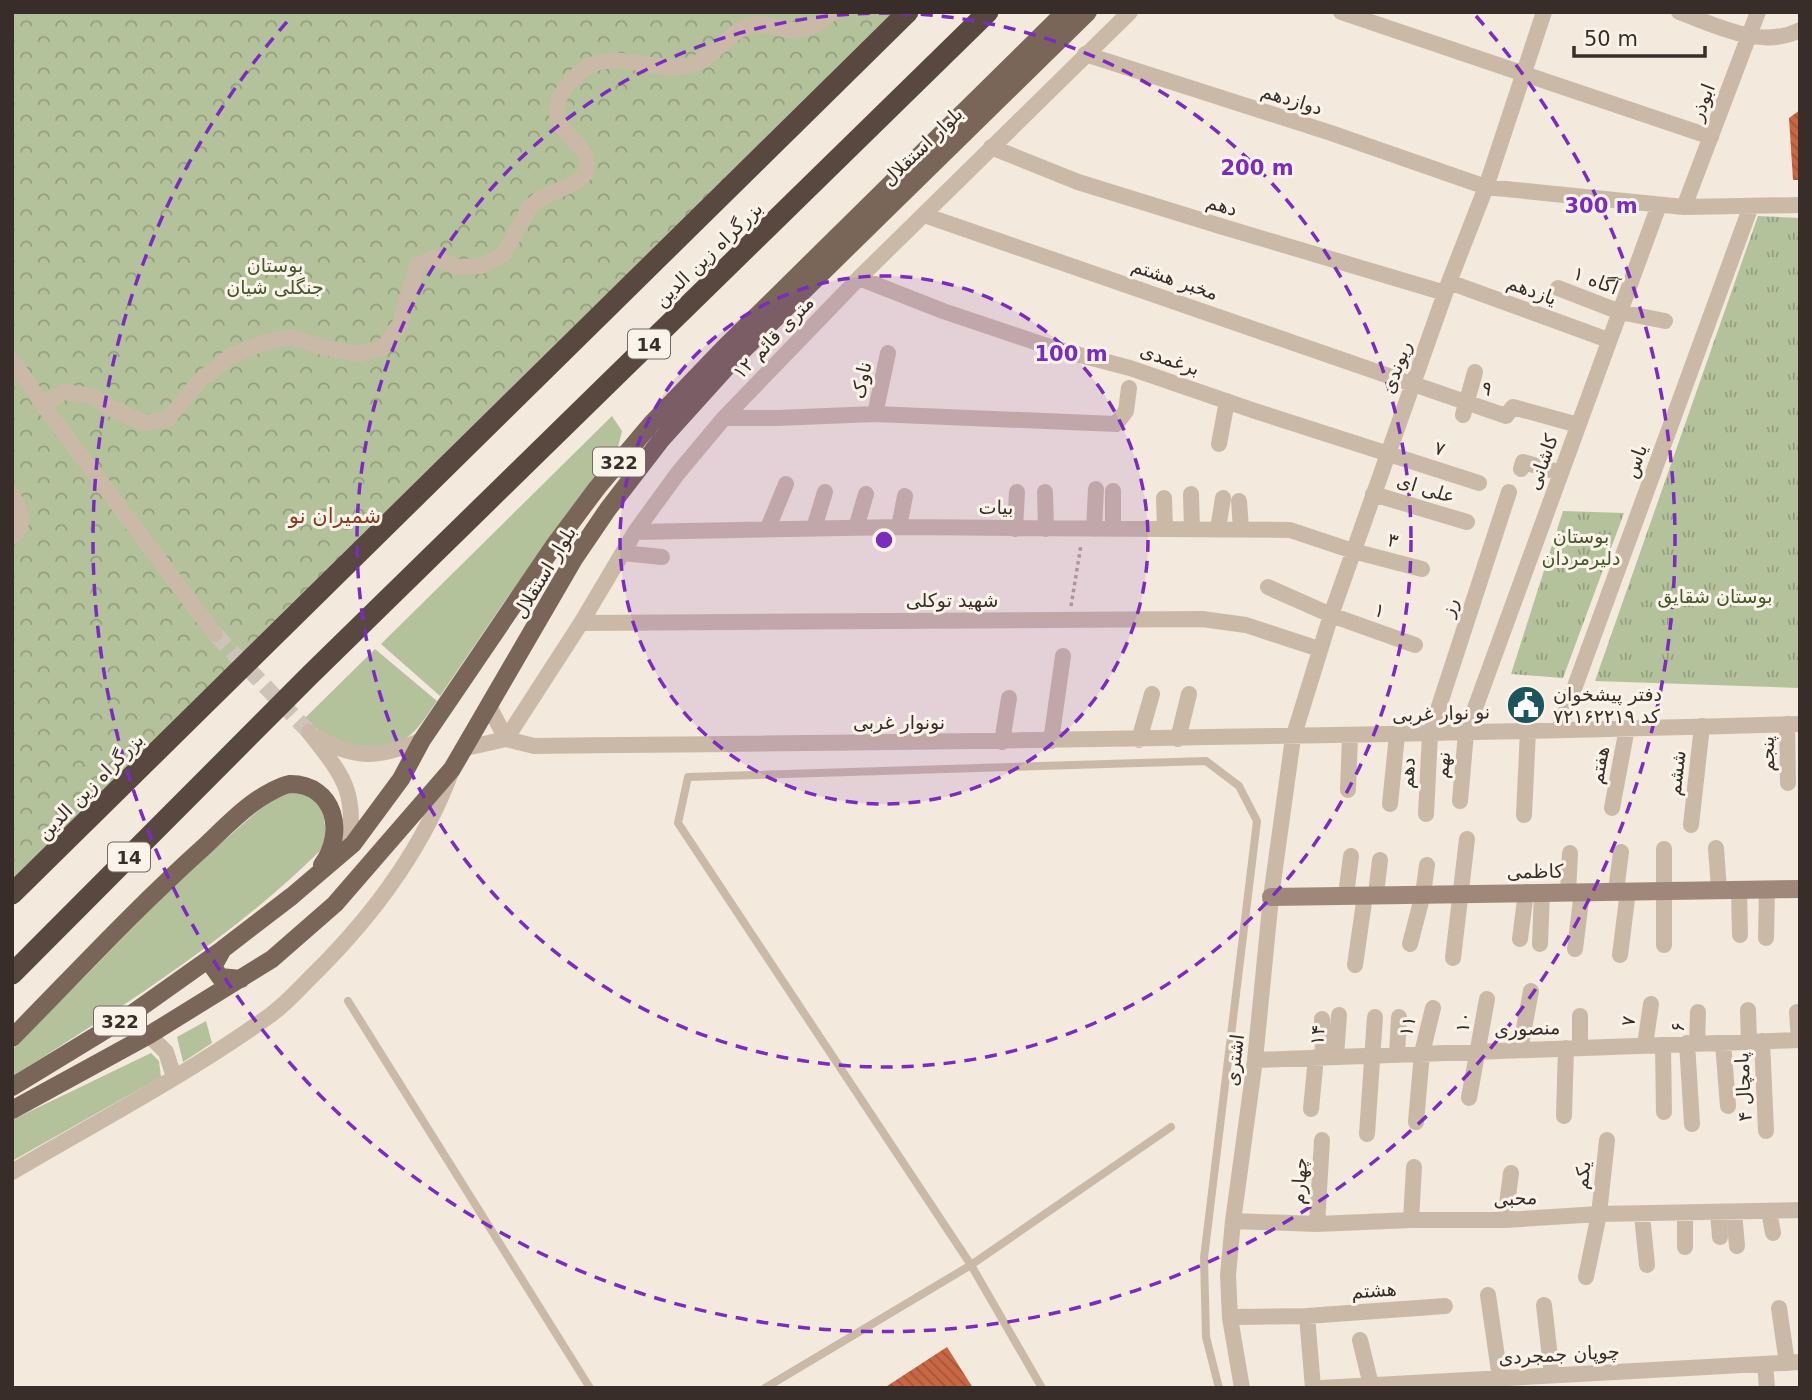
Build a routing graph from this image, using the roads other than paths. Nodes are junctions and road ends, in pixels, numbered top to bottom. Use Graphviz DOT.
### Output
graph roads {
  1 [pos="832,12"];
  2 [pos="908,12"];
  3 [pos="988,12"];
  4 [pos="1065,12"];
  5 [pos="1088,12"];
  6 [pos="1130,12"];
  7 [pos="1341,12"];
  8 [pos="1544,12"];
  9 [pos="1679,12"];
  10 [pos="1758,12"];
  11 [pos="1800,30"];
  12 [pos="1749,37"];
  13 [pos="1085,54"];
  14 [pos="1523,73"];
  15 [pos="1711,137"];
  16 [pos="991,147"];
  17 [pos="1486,187"];
  18 [pos="1658,205"];
  19 [pos="1800,205"];
  20 [pos="1751,206"];
  21 [pos="1684,207"];
  22 [pos="923,215"];
  23 [pos="859,278"];
  24 [pos="1447,287"];
  25 [pos="1558,288"];
  26 [pos="1620,312"];
  27 [pos="1665,321"];
  28 [pos="1600,337"];
  29 [pos="888,354"];
  30 [pos="12,360"];
  31 [pos="1475,372"];
  32 [pos="1417,386"];
  33 [pos="1129,388"];
  34 [pos="1227,401"];
  35 [pos="43,405"];
  36 [pos="1464,409"];
  37 [pos="875,414"];
  38 [pos="724,418"];
  39 [pos="1578,425"];
  40 [pos="1219,444"];
  41 [pos="1388,454"];
  42 [pos="1521,469"];
  43 [pos="1561,473"];
  44 [pos="1479,482"];
  45 [pos="786,484"];
  46 [pos="1096,489"];
  47 [pos="1112,491"];
  48 [pos="825,492"];
  49 [pos="1017,492"];
  50 [pos="1045,492"];
  51 [pos="1508,492"];
  52 [pos="866,494"];
  53 [pos="1191,494"];
  54 [pos="1373,494"];
  55 [pos="12,495"];
  56 [pos="905,496"];
  57 [pos="1164,498"];
  58 [pos="1467,522"];
  59 [pos="899,527"];
  60 [pos="768,528"];
  61 [pos="814,528"];
  62 [pos="856,528"];
  63 [pos="1015,529"];
  64 [pos="1046,529"];
  65 [pos="1089,529"];
  66 [pos="1113,529"];
  67 [pos="1165,529"];
  68 [pos="1192,529"];
  69 [pos="1218,529"];
  70 [pos="1241,529"];
  71 [pos="635,531"];
  72 [pos="12,536"];
  73 [pos="1353,551"];
  74 [pos="622,553"];
  75 [pos="662,557"];
  76 [pos="1422,569"];
  77 [pos="1268,587"];
  78 [pos="516,601"];
  79 [pos="543,613"];
  80 [pos="1331,615"];
  81 [pos="581,623"];
  82 [pos="215,634"];
  83 [pos="1415,645"];
  84 [pos="1319,649"];
  85 [pos="1063,656"];
  86 [pos="1152,694"];
  87 [pos="1189,694"];
  88 [pos="1009,698"];
  89 [pos="489,706"];
  90 [pos="1793,724"];
  91 [pos="1702,726"];
  92 [pos="1627,728"];
  93 [pos="1559,730"];
  94 [pos="1528,731"];
  95 [pos="1466,733"];
  96 [pos="1430,734"];
  97 [pos="1396,735"];
  98 [pos="1350,736"];
  99 [pos="1293,738"];
  100 [pos="506,739"];
  101 [pos="1178,739"];
  102 [pos="422,740"];
  103 [pos="1139,740"];
  104 [pos="1051,741"];
  105 [pos="1002,742"];
  106 [pos="466,748"];
  107 [pos="453,769"];
  108 [pos="1788,783"];
  109 [pos="1348,790"];
  110 [pos="1460,801"];
  111 [pos="1390,804"];
  112 [pos="1612,808"];
  113 [pos="1426,814"];
  114 [pos="1524,815"];
  115 [pos="1691,825"];
  116 [pos="1467,839"];
  117 [pos="349,848"];
  118 [pos="1716,848"];
  119 [pos="1664,849"];
  120 [pos="1621,852"];
  121 [pos="1570,853"];
  122 [pos="1351,856"];
  123 [pos="1380,860"];
  124 [pos="1427,865"];
  125 [pos="312,879"];
  126 [pos="1739,889"];
  127 [pos="1767,889"];
  128 [pos="1800,889"];
  129 [pos="1663,890"];
  130 [pos="1719,890"];
  131 [pos="1622,891"];
  132 [pos="1534,892"];
  133 [pos="1575,892"];
  134 [pos="1460,893"];
  135 [pos="12,894"];
  136 [pos="1423,894"];
  137 [pos="1346,895"];
  138 [pos="1371,895"];
  139 [pos="1271,897"];
  140 [pos="1740,935"];
  141 [pos="1766,938"];
  142 [pos="1520,939"];
  143 [pos="1410,944"];
  144 [pos="1540,944"];
  145 [pos="1664,945"];
  146 [pos="223,949"];
  147 [pos="1575,949"];
  148 [pos="1620,955"];
  149 [pos="1453,958"];
  150 [pos="1354,965"];
  151 [pos="12,974"];
  152 [pos="242,979"];
  153 [pos="1531,991"];
  154 [pos="1488,999"];
  155 [pos="348,1001"];
  156 [pos="1651,1004"];
  157 [pos="1433,1008"];
  158 [pos="1748,1010"];
  159 [pos="1698,1012"];
  160 [pos="1797,1012"];
  161 [pos="1339,1015"];
  162 [pos="1580,1016"];
  163 [pos="1375,1017"];
  164 [pos="1399,1017"];
  165 [pos="1322,1019"];
  166 [pos="149,1035"];
  167 [pos="12,1038"];
  168 [pos="1799,1040"];
  169 [pos="1756,1041"];
  170 [pos="1692,1043"];
  171 [pos="1723,1043"];
  172 [pos="1645,1045"];
  173 [pos="1663,1045"];
  174 [pos="1573,1048"];
  175 [pos="1520,1050"];
  176 [pos="1480,1051"];
  177 [pos="1422,1053"];
  178 [pos="1397,1054"];
  179 [pos="1372,1055"];
  180 [pos="1325,1057"];
  181 [pos="1255,1060"];
  182 [pos="174,1077"];
  183 [pos="12,1087"];
  184 [pos="1469,1098"];
  185 [pos="1728,1106"];
  186 [pos="1311,1109"];
  187 [pos="12,1110"];
  188 [pos="1664,1112"];
  189 [pos="1564,1116"];
  190 [pos="1416,1122"];
  191 [pos="1692,1124"];
  192 [pos="1171,1127"];
  193 [pos="1766,1131"];
  194 [pos="1367,1134"];
  195 [pos="1322,1140"];
  196 [pos="1607,1140"];
  197 [pos="1414,1167"];
  198 [pos="12,1171"];
  199 [pos="1511,1173"];
  200 [pos="1800,1210"];
  201 [pos="1769,1211"];
  202 [pos="1726,1213"];
  203 [pos="1599,1214"];
  204 [pos="1685,1214"];
  205 [pos="1642,1215"];
  206 [pos="1411,1220"];
  207 [pos="1505,1220"];
  208 [pos="1233,1221"];
  209 [pos="1317,1224"];
  210 [pos="1773,1233"];
  211 [pos="1720,1237"];
  212 [pos="1737,1246"];
  213 [pos="1685,1247"];
  214 [pos="971,1265"];
  215 [pos="1647,1265"];
  216 [pos="1586,1277"];
  217 [pos="1488,1295"];
  218 [pos="1445,1306"];
  219 [pos="1544,1306"];
  220 [pos="1779,1308"];
  221 [pos="1307,1316"];
  222 [pos="1236,1318"];
  223 [pos="1360,1340"];
  224 [pos="1793,1362"];
  225 [pos="1765,1364"];
  226 [pos="1552,1375"];
  227 [pos="1500,1378"];
  228 [pos="1523,1382"];
  229 [pos="1371,1385"];
  230 [pos="1431,1385"];
  231 [pos="590,1388"];
  232 [pos="765,1388"];
  233 [pos="1042,1388"];
  234 [pos="1219,1388"];
  235 [pos="1242,1388"];
  236 [pos="1313,1388"];
  237 [pos="1321,1388"];
  238 [pos="1767,1388"];
  1 -- 35 [label="street"];
  2 -- 135 [label="highway, بزرگراه زین الدین"];
  3 -- 151 [label="highway, بزرگراه زین الدین / 14"];
  4 -- 78 [label="main road, بلوار استقلال / 322"];
  5 -- 79 [label="main road, بلوار استقلال / 322"];
  6 -- 13 [label="street, ۱۲ متری قائم"];
  7 -- 14 [label="street"];
  8 -- 14 [label="street, ریوندی"];
  9 -- 12 [label="street"];
  10 -- 12 [label="street, ابوذر"];
  11 -- 12 [label="street"];
  12 -- 15 [label="street, ابوذر"];
  13 -- 16 [label="street, ۱۲ متری قائم"];
  13 -- 17 [label="street, دوازدهم"];
  14 -- 15 [label="street"];
  14 -- 17 [label="street, ریوندی"];
  15 -- 21 [label="street, ابوذر"];
  16 -- 22 [label="street, ۱۲ متری قائم"];
  16 -- 24 [label="street, دهم"];
  17 -- 18 [label="street, دوازدهم"];
  17 -- 24 [label="street, ریوندی"];
  18 -- 21 [label="street, دوازدهم"];
  18 -- 26 [label="street, کاشانی"];
  19 -- 20 [label="street, دوازدهم"];
  20 -- 21 [label="street, دوازدهم"];
  20 -- 93 [label="street, یاس"];
  22 -- 23 [label="street, ۱۲ متری قائم"];
  22 -- 32 [label="street, مخبر هشتم"];
  23 -- 34 [label="street, برغمدی"];
  23 -- 38 [label="street, ۱۲ متری قائم"];
  24 -- 28 [label="street, یازدهم"];
  24 -- 32 [label="street, ریوندی"];
  25 -- 26 [label="street, آگاه ۱"];
  26 -- 27 [label="street, آگاه ۱"];
  26 -- 39 [label="street, کاشانی"];
  29 -- 37 [label="street, ناوک"];
  30 -- 35 [label="street"];
  31 -- 36 [label="street"];
  32 -- 36 [label="street, ۹"];
  32 -- 41 [label="street, ریوندی"];
  33 -- 37 [label="street"];
  34 -- 40 [label="street"];
  34 -- 41 [label="street, برغمدی"];
  35 -- 82 [label="street"];
  36 -- 39 [label="street, ۹"];
  37 -- 38 [label="street"];
  38 -- 71 [label="street, ۱۲ متری قائم"];
  39 -- 43 [label="street, کاشانی"];
  41 -- 44 [label="street, ۷"];
  41 -- 54 [label="street, ریوندی"];
  42 -- 43 [label="street"];
  43 -- 95 [label="street, کاشانی"];
  45 -- 60 [label="street"];
  46 -- 65 [label="street"];
  47 -- 66 [label="street"];
  48 -- 61 [label="street"];
  49 -- 63 [label="street"];
  50 -- 64 [label="street"];
  51 -- 96 [label="street, رز"];
  52 -- 62 [label="street"];
  53 -- 68 [label="street"];
  54 -- 58 [label="street, علی ای"];
  54 -- 73 [label="street, ریوندی"];
  55 -- 72 [label="street"];
  56 -- 59 [label="street"];
  57 -- 67 [label="street"];
  59 -- 62 [label="street, بیات"];
  59 -- 63 [label="street, بیات"];
  60 -- 61 [label="street, بیات"];
  60 -- 71 [label="street, بیات"];
  61 -- 62 [label="street, بیات"];
  63 -- 64 [label="street, بیات"];
  64 -- 65 [label="street, بیات"];
  65 -- 66 [label="street, بیات"];
  66 -- 67 [label="street, بیات"];
  67 -- 68 [label="street, بیات"];
  68 -- 69 [label="street, بیات"];
  69 -- 70 [label="street, بیات"];
  69 -- 70 [label="street"];
  70 -- 73 [label="street, بیات"];
  71 -- 74 [label="street, ۱۲ متری قائم"];
  73 -- 76 [label="street, ۳"];
  73 -- 80 [label="street, ریوندی"];
  74 -- 75 [label="street"];
  74 -- 81 [label="street, ۱۲ متری قائم"];
  77 -- 80 [label="street, ۱"];
  78 -- 79 [label="main road"];
  78 -- 102 [label="main road, بلوار استقلال / 322"];
  79 -- 89 [label="main road, بلوار استقلال / 322"];
  80 -- 83 [label="street, ۱"];
  80 -- 84 [label="street, ریوندی"];
  81 -- 84 [label="street, شهید توکلی"];
  81 -- 100 [label="street, ۱۲ متری قائم"];
  84 -- 99 [label="street, ریوندی"];
  85 -- 104 [label="street"];
  86 -- 103 [label="street"];
  87 -- 101 [label="street"];
  88 -- 105 [label="street"];
  89 -- 100 [label="street"];
  89 -- 106 [label="main road, بلوار استقلال / 322"];
  90 -- 91 [label="street, نو نوار غربی"];
  90 -- 108 [label="street, پنجم"];
  91 -- 92 [label="street, نو نوار غربی"];
  91 -- 115 [label="street, ششم"];
  92 -- 93 [label="street, نو نوار غربی"];
  92 -- 112 [label="street, هفتم"];
  93 -- 94 [label="street, نو نوار غربی"];
  94 -- 95 [label="street, نو نوار غربی"];
  94 -- 114 [label="street"];
  95 -- 96 [label="street, نو نوار غربی"];
  95 -- 110 [label="street, نهم"];
  96 -- 97 [label="street, نو نوار غربی"];
  96 -- 113 [label="street, دهم"];
  97 -- 98 [label="street, نو نوار غربی"];
  97 -- 111 [label="street"];
  98 -- 99 [label="street, نو نوار غربی"];
  98 -- 109 [label="street"];
  99 -- 101 [label="street, نونوار غربی"];
  99 -- 139 [label="street, اشتری"];
  100 -- 105 [label="street, نونوار غربی"];
  100 -- 106 [label="street"];
  101 -- 103 [label="street, نونوار غربی"];
  102 -- 117 [label="main road, بلوار استقلال / 322"];
  102 -- 117 [label="street"];
  103 -- 104 [label="street, نونوار غربی"];
  104 -- 105 [label="street, نونوار غربی"];
  106 -- 107 [label="main road, بلوار استقلال / 322"];
  107 -- 152 [label="main road, بلوار استقلال / 322"];
  107 -- 182 [label="street"];
  116 -- 134 [label="street"];
  117 -- 125 [label="main road, بلوار استقلال / 322"];
  118 -- 130 [label="street"];
  119 -- 129 [label="street"];
  120 -- 131 [label="street"];
  121 -- 133 [label="street"];
  122 -- 137 [label="street"];
  123 -- 138 [label="street"];
  124 -- 136 [label="street"];
  125 -- 146 [label="main road, بلوار استقلال / 322"];
  125 -- 167 [label="main road"];
  126 -- 127 [label="street, کاظمی"];
  126 -- 130 [label="street, کاظمی"];
  126 -- 140 [label="street"];
  127 -- 128 [label="street, کاظمی"];
  127 -- 141 [label="street"];
  129 -- 130 [label="street, کاظمی"];
  129 -- 131 [label="street, کاظمی"];
  129 -- 145 [label="street"];
  131 -- 133 [label="street, کاظمی"];
  131 -- 148 [label="street"];
  132 -- 133 [label="street, کاظمی"];
  132 -- 134 [label="street, کاظمی"];
  132 -- 142 [label="street"];
  132 -- 144 [label="street"];
  133 -- 147 [label="street"];
  134 -- 136 [label="street, کاظمی"];
  134 -- 149 [label="street"];
  136 -- 138 [label="street, کاظمی"];
  136 -- 143 [label="street"];
  137 -- 138 [label="street, کاظمی"];
  137 -- 139 [label="street, کاظمی"];
  138 -- 150 [label="street"];
  139 -- 181 [label="street, اشتری"];
  146 -- 152 [label="main road"];
  146 -- 183 [label="main road, بلوار استقلال / 322"];
  152 -- 166 [label="main road, بلوار استقلال / 322"];
  153 -- 175 [label="street"];
  154 -- 176 [label="street, ۱۰"];
  155 -- 231 [label="lane"];
  156 -- 172 [label="street, ۷"];
  157 -- 177 [label="street, ۱۱"];
  158 -- 169 [label="street"];
  159 -- 170 [label="street, ۶"];
  160 -- 168 [label="street"];
  161 -- 180 [label="street, ۱۴"];
  162 -- 174 [label="street"];
  163 -- 179 [label="street"];
  164 -- 178 [label="street"];
  165 -- 180 [label="street"];
  166 -- 182 [label="street"];
  166 -- 187 [label="main road, بلوار استقلال / 322"];
  168 -- 169 [label="street, منصوری"];
  169 -- 171 [label="street, منصوری"];
  169 -- 193 [label="street, پامچال ۴"];
  170 -- 171 [label="street, منصوری"];
  170 -- 173 [label="street, منصوری"];
  170 -- 191 [label="street, ۶"];
  171 -- 185 [label="street"];
  172 -- 173 [label="street, منصوری"];
  172 -- 174 [label="street, منصوری"];
  173 -- 188 [label="street"];
  174 -- 175 [label="street, منصوری"];
  174 -- 189 [label="street"];
  175 -- 176 [label="street, منصوری"];
  176 -- 177 [label="street, منصوری"];
  176 -- 184 [label="street, ۱۰"];
  177 -- 178 [label="street, منصوری"];
  177 -- 190 [label="street, ۱۱"];
  178 -- 179 [label="street, منصوری"];
  179 -- 180 [label="street, منصوری"];
  179 -- 194 [label="street"];
  180 -- 181 [label="street, منصوری"];
  180 -- 186 [label="street"];
  181 -- 208 [label="street, اشتری"];
  182 -- 198 [label="street"];
  192 -- 214 [label="lane"];
  195 -- 209 [label="street, چهارم"];
  196 -- 203 [label="street, یکم"];
  197 -- 206 [label="street"];
  199 -- 207 [label="street"];
  200 -- 201 [label="street, محبی"];
  201 -- 202 [label="street, محبی"];
  201 -- 210 [label="street"];
  202 -- 204 [label="street, محبی"];
  202 -- 211 [label="street"];
  202 -- 212 [label="street"];
  203 -- 205 [label="street, محبی"];
  203 -- 207 [label="street, محبی"];
  203 -- 216 [label="street, یکم"];
  204 -- 205 [label="street, محبی"];
  204 -- 213 [label="street"];
  205 -- 215 [label="street"];
  206 -- 207 [label="street, محبی"];
  206 -- 209 [label="street, محبی"];
  208 -- 209 [label="street, محبی"];
  208 -- 235 [label="street, اشتری"];
  214 -- 232 [label="lane"];
  214 -- 233 [label="lane"];
  214 -- 234 [label="lane"];
  217 -- 227 [label="street"];
  218 -- 221 [label="street, هشتم"];
  219 -- 226 [label="street"];
  220 -- 224 [label="street"];
  221 -- 222 [label="street, هشتم"];
  221 -- 236 [label="street"];
  223 -- 229 [label="street"];
  224 -- 225 [label="street, چوپان جمجردی"];
  225 -- 226 [label="street, چوپان جمجردی"];
  225 -- 238 [label="street"];
  226 -- 228 [label="street, چوپان جمجردی"];
  227 -- 228 [label="street, چوپان جمجردی"];
  227 -- 230 [label="street, چوپان جمجردی"];
  229 -- 230 [label="street, چوپان جمجردی"];
  229 -- 237 [label="street, چوپان جمجردی"];
}
